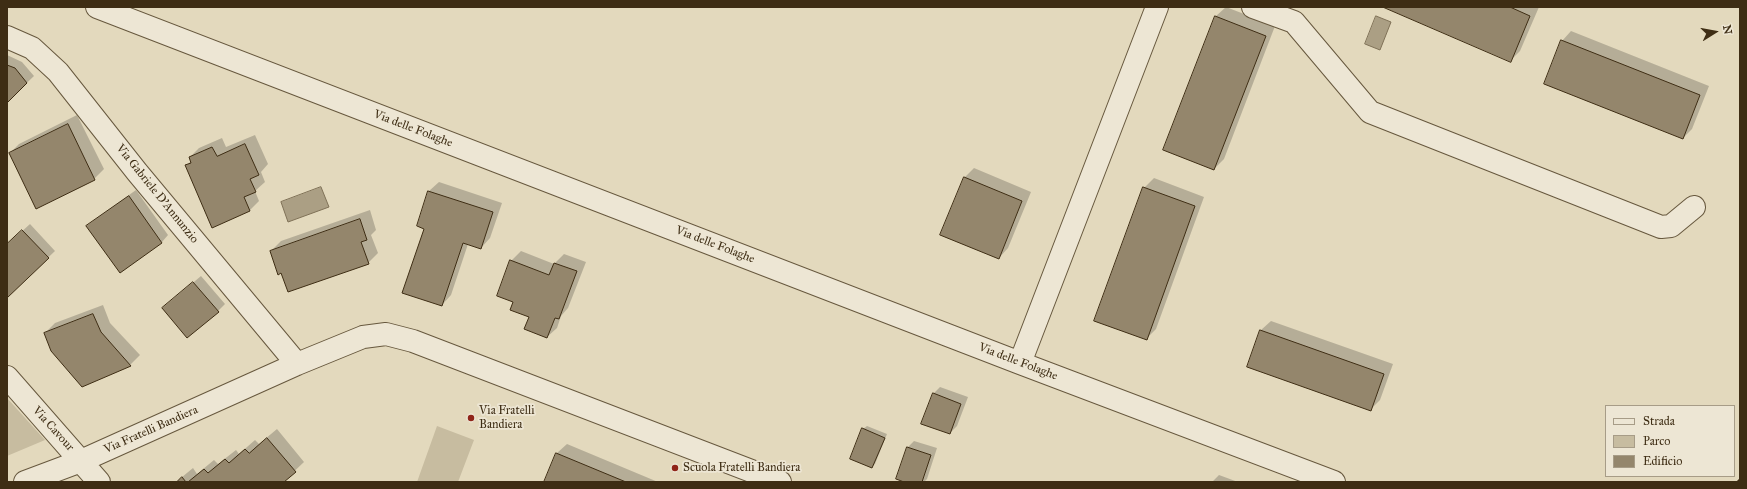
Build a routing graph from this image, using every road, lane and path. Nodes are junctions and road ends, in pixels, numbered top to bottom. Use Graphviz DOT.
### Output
graph roads {
  1 [pos="97,7"];
  2 [pos="1157,7"];
  3 [pos="1252,7"];
  4 [pos="7,37"];
  5 [pos="1694,207"];
  6 [pos="1020,363"];
  7 [pos="297,364"];
  8 [pos="7,378"];
  9 [pos="81,461"];
  10 [pos="25,482"];
  11 [pos="99,482"];
  12 [pos="780,482"];
  13 [pos="1334,482"];
  1 -- 6 [label="street, Via delle Folaghe"];
  2 -- 6 [label="street"];
  3 -- 5 [label="street"];
  4 -- 7 [label="street, Via Gabriele D'Annunzio"];
  6 -- 13 [label="street, Via delle Folaghe"];
  7 -- 9 [label="street, Via Fratelli Bandiera"];
  7 -- 12 [label="street, Via Fratelli Bandiera"];
  8 -- 9 [label="street, Via Cavour"];
  9 -- 10 [label="street, Via Fratelli Bandiera"];
  9 -- 11 [label="street, Via Cavour"];
}
